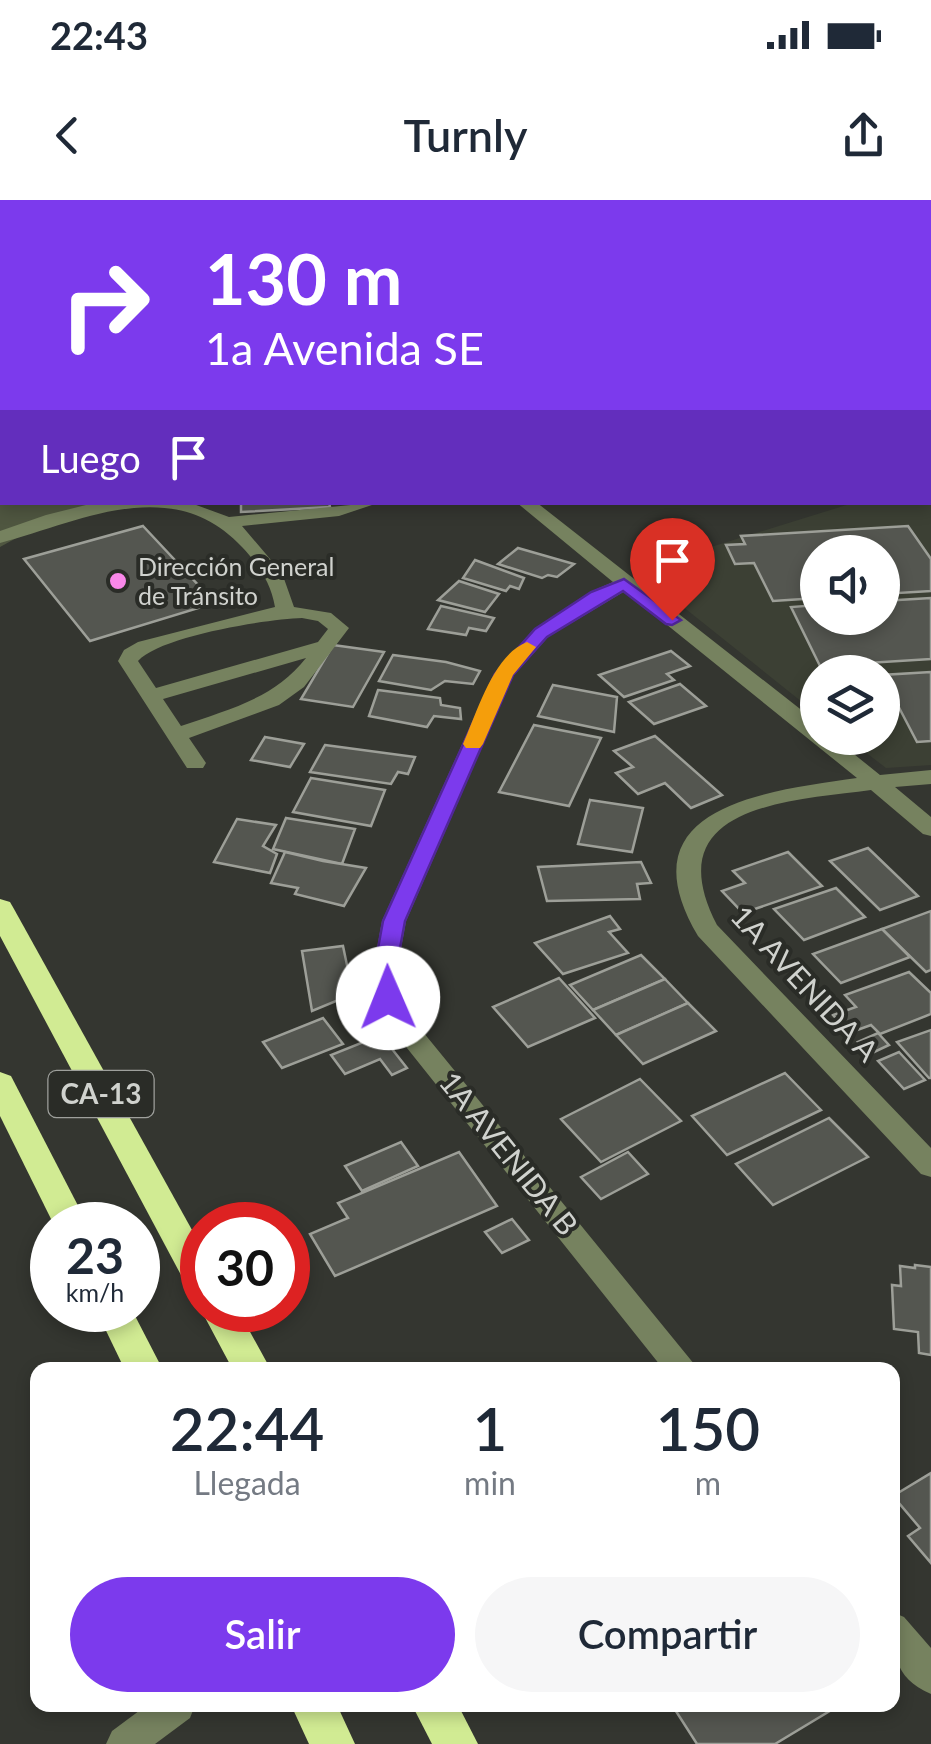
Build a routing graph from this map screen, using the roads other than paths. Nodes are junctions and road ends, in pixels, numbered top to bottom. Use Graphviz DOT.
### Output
graph roads {
  1 [pos="120,505"];
  2 [pos="156,505"];
  3 [pos="362,505"];
  4 [pos="528,505"];
  5 [pos="66,508"];
  6 [pos="228,522"];
  7 [pos="33,523"];
  8 [pos="0,525"];
  9 [pos="0,538"];
  10 [pos="624,584"];
  11 [pos="285,610"];
  12 [pos="325,646"];
  13 [pos="151,696"];
  14 [pos="800,720"];
  15 [pos="177,735"];
  16 [pos="844,755"];
  17 [pos="196,763"];
  18 [pos="931,778"];
  19 [pos="878,781"];
  20 [pos="931,828"];
  21 [pos="0,909"];
  22 [pos="0,1084"];
  23 [pos="931,1166"];
  24 [pos="59,1202"];
  25 [pos="180,1240"];
  26 [pos="125,1332"];
  27 [pos="231,1332"];
  28 [pos="140,1362"];
  29 [pos="248,1362"];
  30 [pos="677,1362"];
  31 [pos="900,1638"];
  32 [pos="931,1676"];
  33 [pos="168,1712"];
  34 [pos="316,1712"];
  35 [pos="438,1712"];
  36 [pos="125,1744"];
  37 [pos="332,1744"];
  38 [pos="456,1744"];
  1 -- 5 [label="street"];
  2 -- 6 [label="street"];
  3 -- 6 [label="street"];
  4 -- 10 [label="street"];
  5 -- 7 [label="street"];
  6 -- 11 [label="street"];
  7 -- 8 [label="street"];
  7 -- 9 [label="street"];
  10 -- 14 [label="street"];
  10 -- 30 [label="street, 1A AVENIDA B"];
  11 -- 12 [label="street"];
  11 -- 13 [label="street"];
  12 -- 13 [label="street"];
  12 -- 15 [label="street"];
  13 -- 15 [label="street"];
  15 -- 17 [label="street"];
  16 -- 19 [label="street"];
  18 -- 19 [label="street, 1A AVENIDA A"];
  19 -- 20 [label="street"];
  19 -- 23 [label="street, 1A AVENIDA A"];
  21 -- 25 [label="highway, CA-13"];
  22 -- 24 [label="highway, CA-13"];
  26 -- 28 [label="highway"];
  27 -- 29 [label="highway"];
  31 -- 32 [label="street"];
  33 -- 36 [label="street"];
  34 -- 37 [label="highway"];
  35 -- 38 [label="highway"];
}
